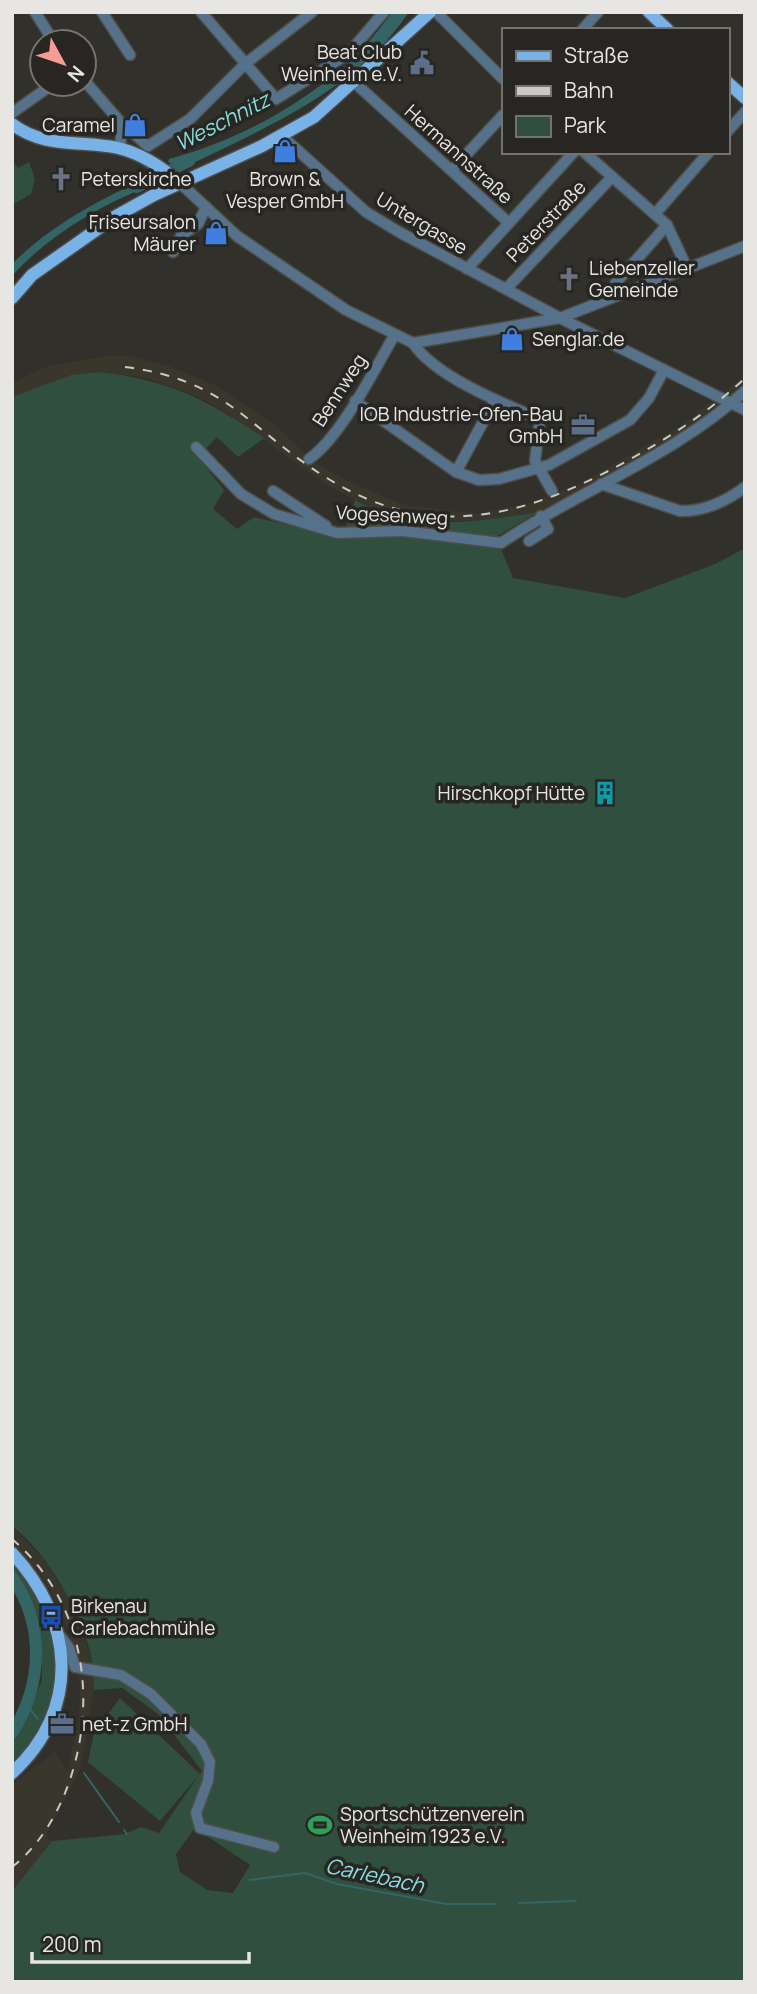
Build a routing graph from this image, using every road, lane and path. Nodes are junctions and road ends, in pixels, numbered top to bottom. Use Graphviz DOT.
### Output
graph roads {
  1 [pos="35,12"];
  2 [pos="102,12"];
  3 [pos="201,12"];
  4 [pos="312,12"];
  5 [pos="384,12"];
  6 [pos="430,12"];
  7 [pos="436,12"];
  8 [pos="598,12"];
  9 [pos="649,12"];
  10 [pos="45,28"];
  11 [pos="584,28"];
  12 [pos="666,28"];
  13 [pos="130,55"];
  14 [pos="245,64"];
  15 [pos="502,78"];
  16 [pos="355,83"];
  17 [pos="729,84"];
  18 [pos="98,95"];
  19 [pos="33,98"];
  20 [pos="745,98"];
  21 [pos="745,112"];
  22 [pos="12,113"];
  23 [pos="502,116"];
  24 [pos="12,124"];
  25 [pos="729,130"];
  26 [pos="123,132"];
  27 [pos="282,136"];
  28 [pos="120,149"];
  29 [pos="572,154"];
  30 [pos="586,154"];
  31 [pos="707,154"];
  32 [pos="150,157"];
  33 [pos="452,170"];
  34 [pos="612,177"];
  35 [pos="179,182"];
  36 [pos="155,192"];
  37 [pos="206,207"];
  38 [pos="655,214"];
  39 [pos="509,223"];
  40 [pos="667,225"];
  41 [pos="745,246"];
  42 [pos="173,252"];
  43 [pos="687,268"];
  44 [pos="467,269"];
  45 [pos="506,289"];
  46 [pos="616,296"];
  47 [pos="12,298"];
  48 [pos="560,318"];
  49 [pos="394,336"];
  50 [pos="413,343"];
  51 [pos="664,370"];
  52 [pos="745,391"];
  53 [pos="495,400"];
  54 [pos="355,401"];
  55 [pos="731,403"];
  56 [pos="745,410"];
  57 [pos="196,447"];
  58 [pos="309,459"];
  59 [pos="539,469"];
  60 [pos="456,472"];
  61 [pos="601,484"];
  62 [pos="745,487"];
  63 [pos="273,491"];
  64 [pos="552,491"];
  65 [pos="541,516"];
  66 [pos="326,529"];
  67 [pos="529,541"];
  68 [pos="12,1553"];
  69 [pos="60,1636"];
  70 [pos="12,1773"];
  71 [pos="274,1847"];
  1 -- 10 [label="street"];
  2 -- 13 [label="street"];
  3 -- 14 [label="street"];
  4 -- 14 [label="street"];
  5 -- 14 [label="street"];
  6 -- 16 [label="main road"];
  7 -- 15 [label="street"];
  8 -- 11 [label="street"];
  9 -- 12 [label="main road"];
  14 -- 32 [label="street"];
  16 -- 27 [label="main road"];
  16 -- 33 [label="street, Hermannstraße"];
  17 -- 20 [label="main road"];
  18 -- 26 [label="street"];
  19 -- 22 [label="street"];
  21 -- 25 [label="street"];
  23 -- 33 [label="street"];
  24 -- 28 [label="main road"];
  26 -- 28 [label="street"];
  26 -- 32 [label="street"];
  27 -- 35 [label="main road"];
  27 -- 44 [label="street, Untergasse"];
  28 -- 32 [label="main road"];
  29 -- 39 [label="street"];
  30 -- 34 [label="street"];
  31 -- 38 [label="street"];
  32 -- 35 [label="main road"];
  32 -- 36 [label="main road"];
  33 -- 39 [label="street, Hermannstraße"];
  34 -- 38 [label="street"];
  34 -- 45 [label="street, Peterstraße"];
  35 -- 36 [label="main road"];
  35 -- 37 [label="street"];
  36 -- 47 [label="main road"];
  37 -- 42 [label="street"];
  37 -- 49 [label="street"];
  38 -- 40 [label="street"];
  39 -- 44 [label="street"];
  40 -- 43 [label="street"];
  40 -- 46 [label="street"];
  41 -- 43 [label="street"];
  43 -- 46 [label="street"];
  44 -- 45 [label="street, Untergasse"];
  45 -- 48 [label="street, Untergasse"];
  46 -- 48 [label="street"];
  48 -- 50 [label="street"];
  48 -- 51 [label="street, Untergasse"];
  49 -- 50 [label="street"];
  49 -- 54 [label="street, Bennweg"];
  50 -- 53 [label="street"];
  51 -- 55 [label="street, Untergasse"];
  51 -- 59 [label="street"];
  52 -- 55 [label="street"];
  53 -- 59 [label="street"];
  53 -- 60 [label="street"];
  54 -- 58 [label="street, Bennweg"];
  54 -- 60 [label="street"];
  55 -- 56 [label="street, Untergasse"];
  55 -- 61 [label="street"];
  57 -- 66 [label="street, Vogesenweg"];
  59 -- 60 [label="street"];
  59 -- 64 [label="street"];
  61 -- 62 [label="street"];
  61 -- 65 [label="street"];
  63 -- 66 [label="street"];
  65 -- 66 [label="street, Vogesenweg"];
  65 -- 67 [label="street"];
  68 -- 69 [label="main road"];
  69 -- 70 [label="main road"];
  69 -- 71 [label="street"];
}
